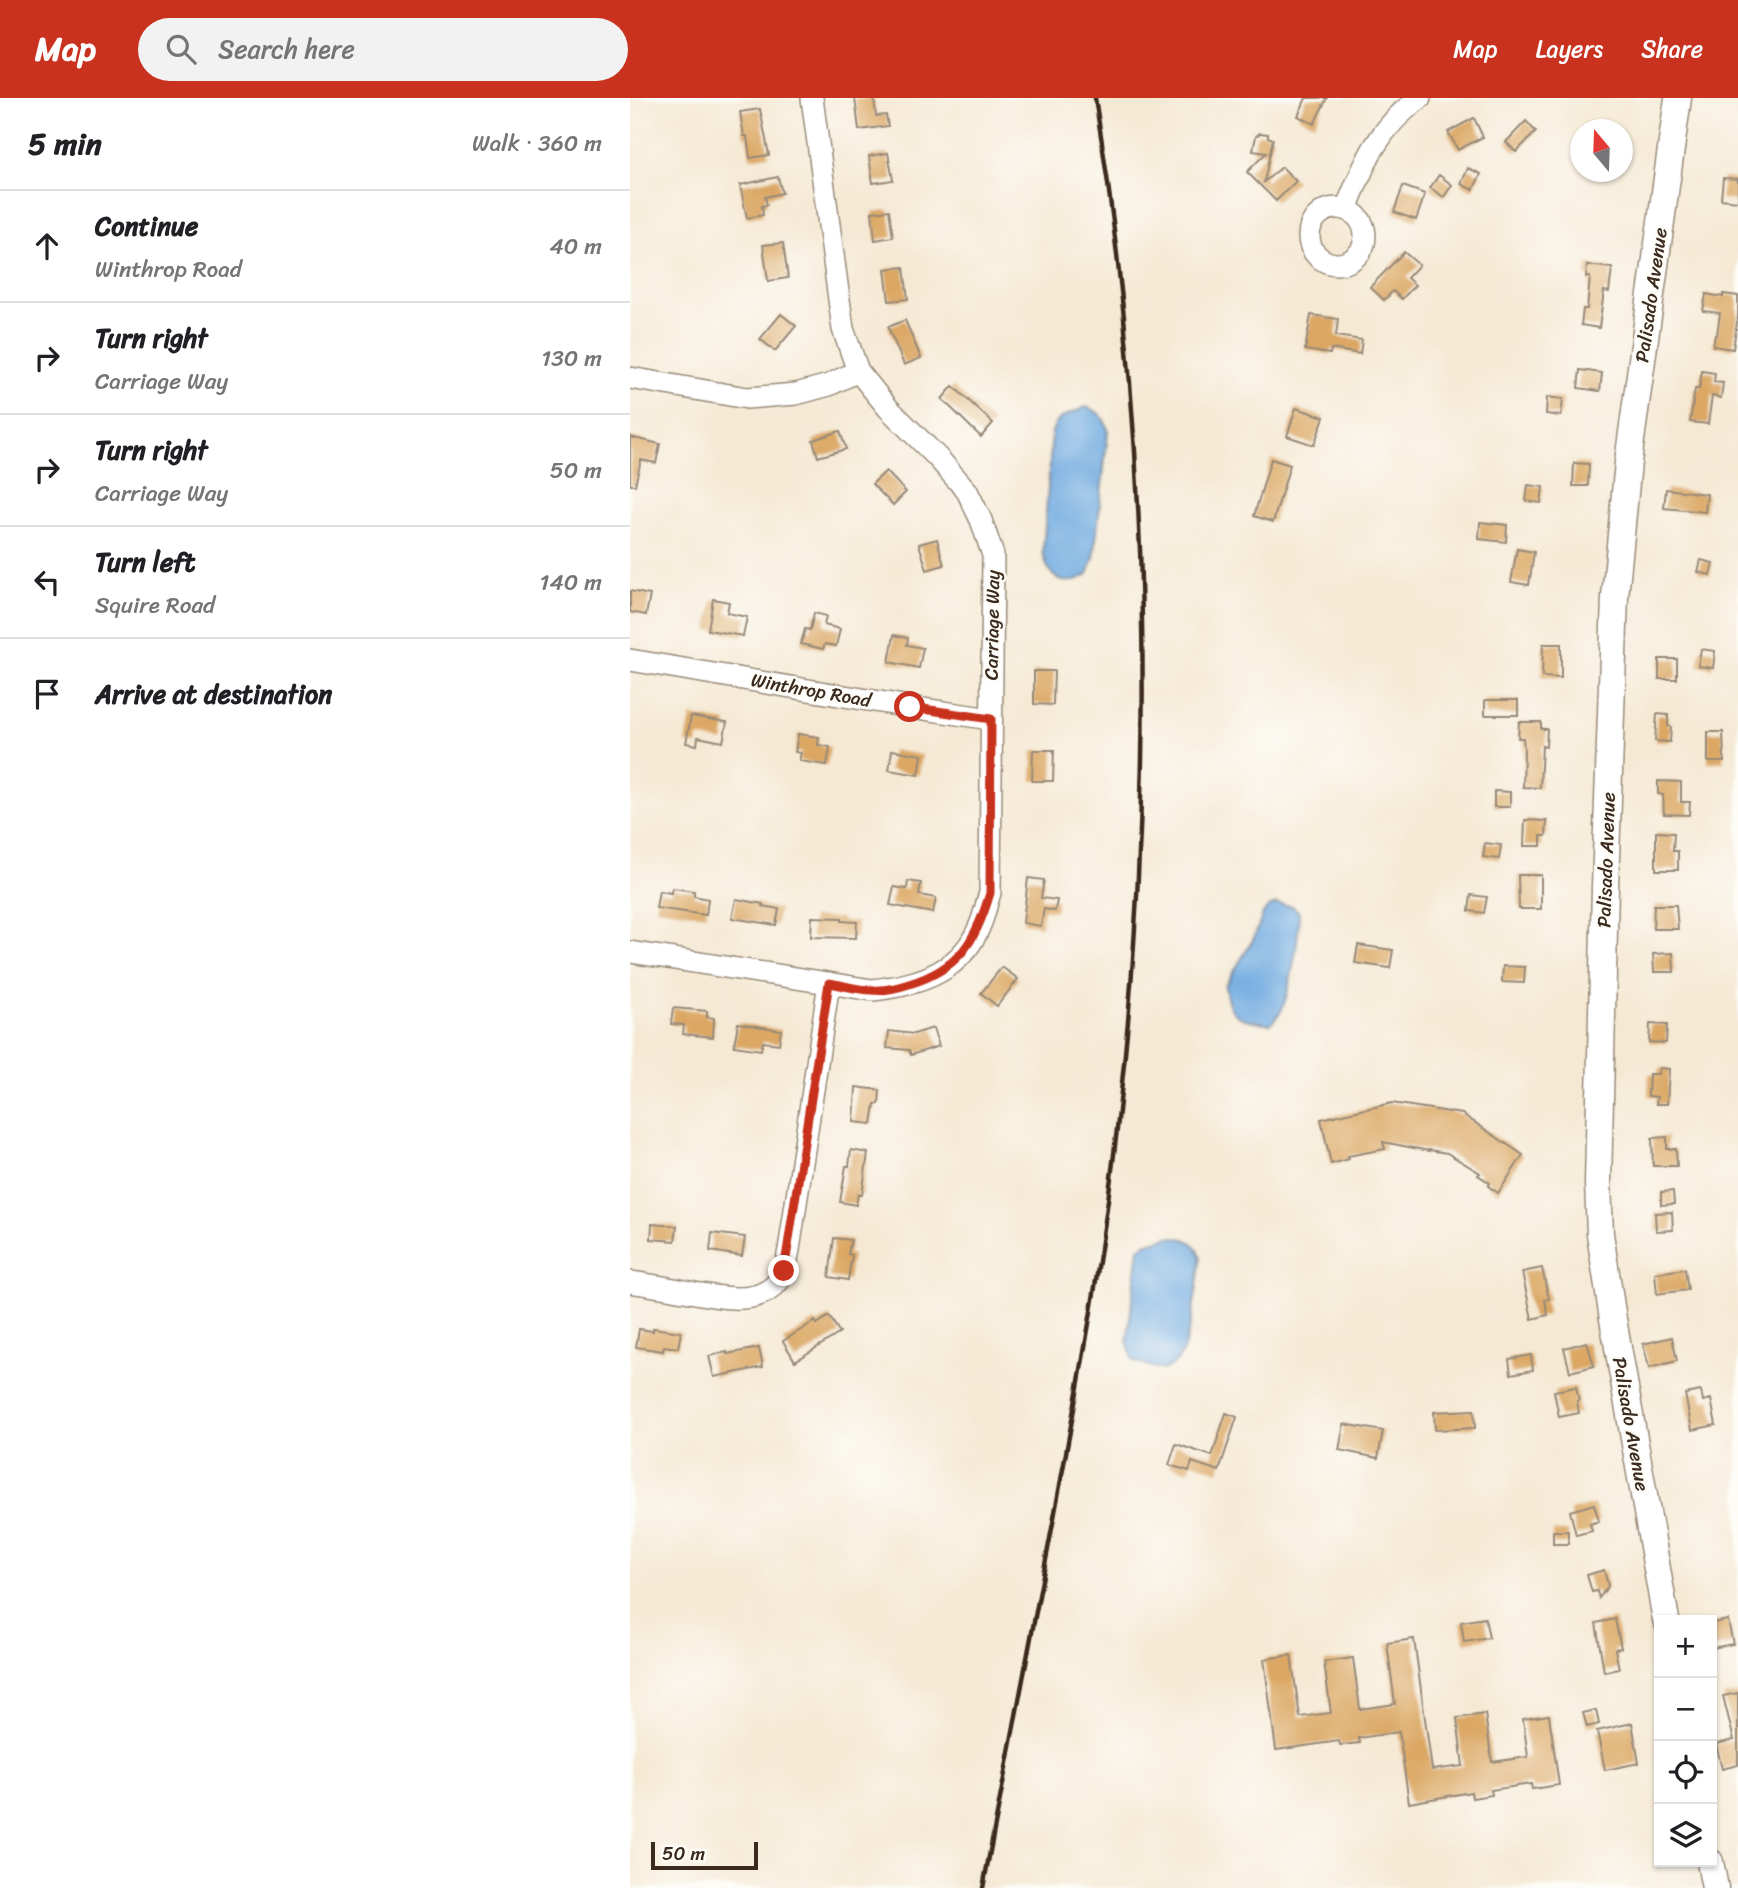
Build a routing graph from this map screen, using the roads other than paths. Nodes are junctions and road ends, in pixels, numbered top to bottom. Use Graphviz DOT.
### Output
graph roads {
  1 [pos="812,98"];
  2 [pos="1420,98"];
  3 [pos="1677,98"];
  4 [pos="1346,209"];
  5 [pos="858,371"];
  6 [pos="630,378"];
  7 [pos="630,660"];
  8 [pos="991,719"];
  9 [pos="630,952"];
  10 [pos="829,983"];
  11 [pos="630,1282"];
  12 [pos="1665,1615"];
  13 [pos="1711,1867"];
  14 [pos="1715,1888"];
  1 -- 5 [label="street, Carriage Way"];
  2 -- 4 [label="street"];
  3 -- 12 [label="main road, Palisado Avenue"];
  5 -- 6 [label="street"];
  5 -- 8 [label="street, Carriage Way"];
  7 -- 8 [label="street, Winthrop Road"];
  8 -- 10 [label="street, Carriage Way"];
  9 -- 10 [label="street, Carriage Way"];
  10 -- 11 [label="street"];
  13 -- 14 [label="main road"];
}
